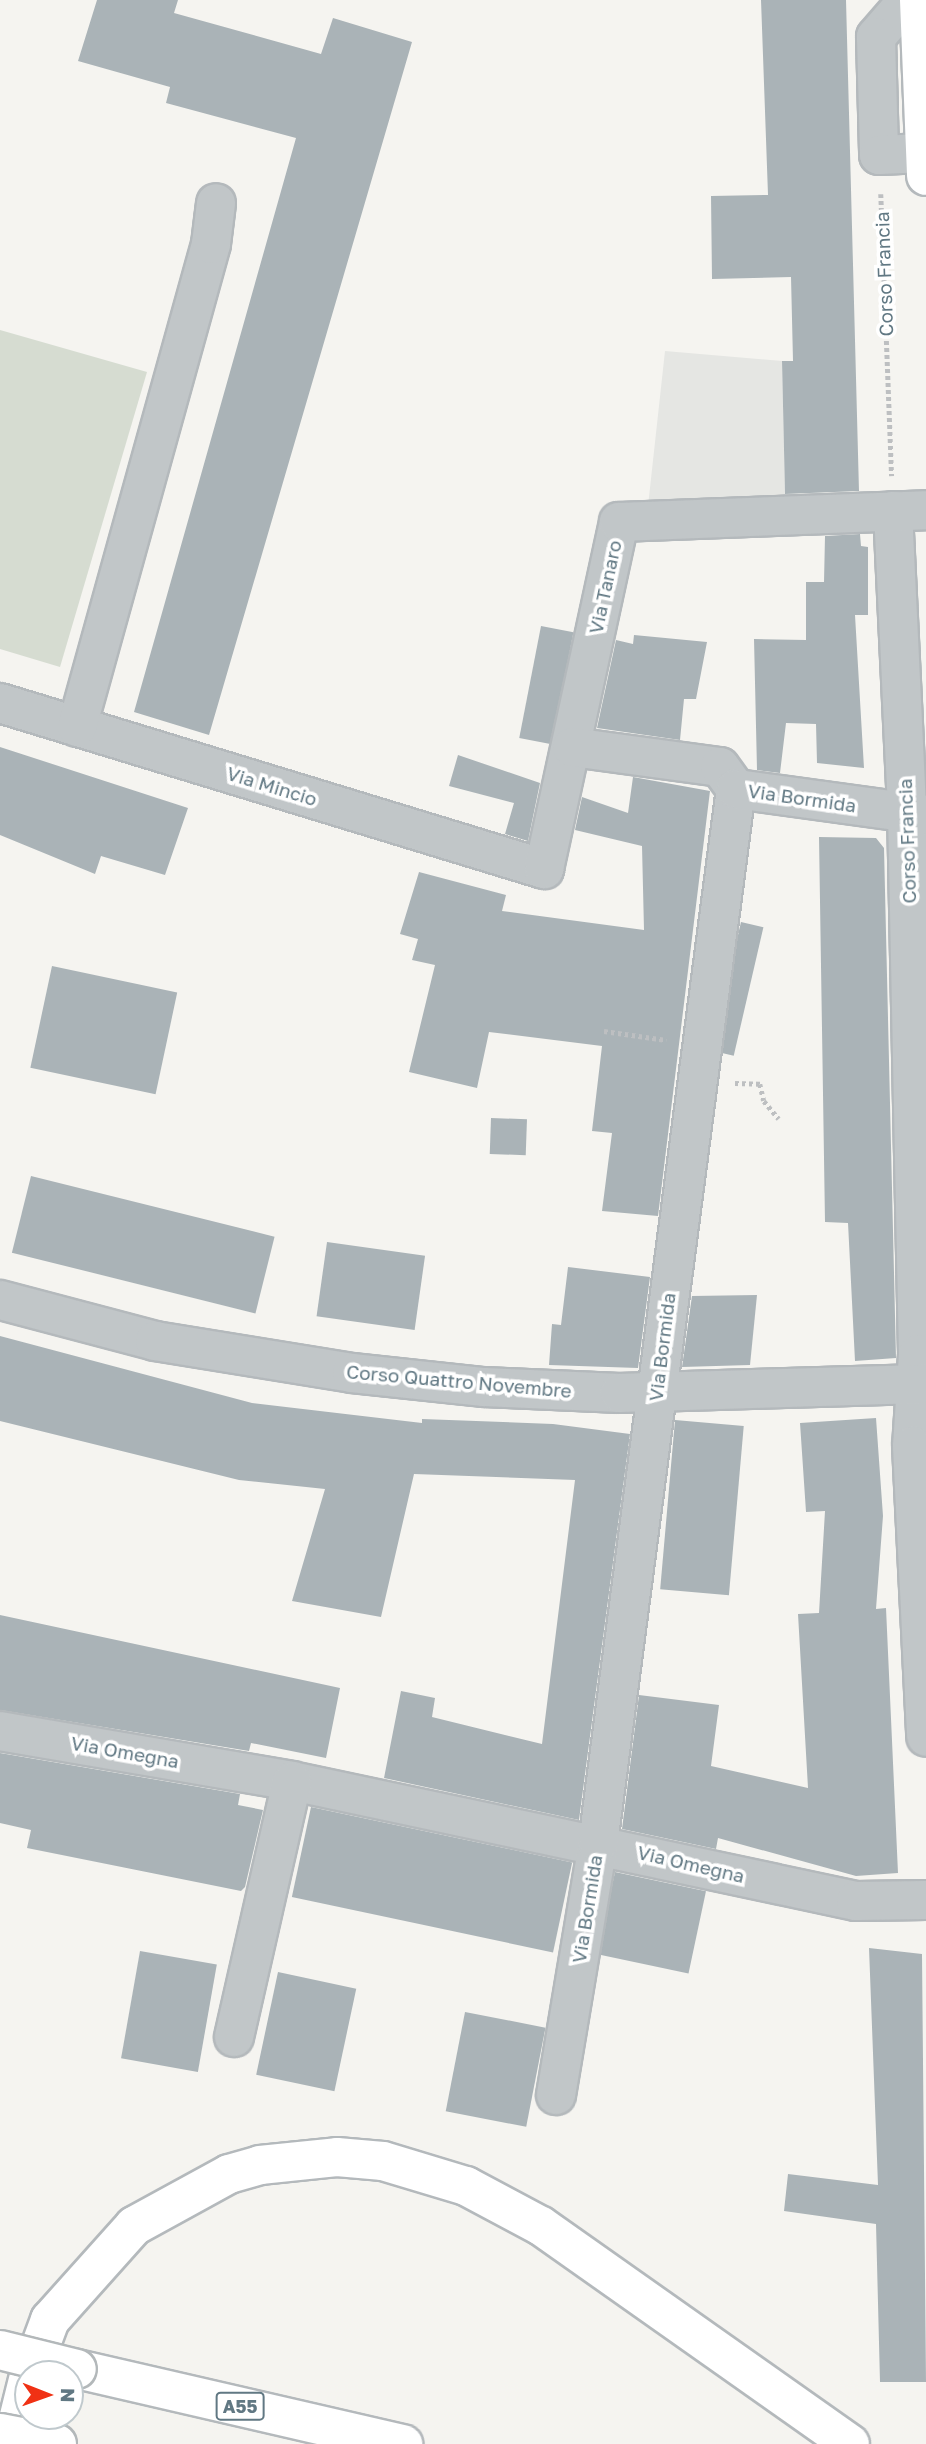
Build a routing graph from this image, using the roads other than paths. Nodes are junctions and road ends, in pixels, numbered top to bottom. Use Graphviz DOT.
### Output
graph roads {
  1 [pos="908,0"];
  2 [pos="919,0"];
  3 [pos="925,165"];
  4 [pos="216,202"];
  5 [pos="909,511"];
  6 [pos="0,703"];
  7 [pos="77,727"];
  8 [pos="572,747"];
  9 [pos="736,789"];
  10 [pos="916,812"];
  11 [pos="544,869"];
  12 [pos="0,1300"];
  13 [pos="922,1384"];
  14 [pos="657,1392"];
  15 [pos="0,1731"];
  16 [pos="926,1737"];
  17 [pos="292,1781"];
  18 [pos="598,1843"];
  19 [pos="926,1900"];
  20 [pos="233,2037"];
  21 [pos="556,2095"];
  22 [pos="0,2350"];
  23 [pos="35,2360"];
  24 [pos="0,2432"];
  25 [pos="57,2444"];
  26 [pos="403,2444"];
  27 [pos="850,2444"];
  1 -- 3 [label="street"];
  2 -- 3 [label="main road"];
  4 -- 7 [label="street"];
  5 -- 8 [label="street, Via Tanaro"];
  5 -- 10 [label="street, Corso Francia"];
  6 -- 7 [label="street, Via Mincio"];
  7 -- 11 [label="street, Via Mincio"];
  8 -- 9 [label="street"];
  8 -- 11 [label="street, Via Tanaro"];
  9 -- 10 [label="street, Via Bormida"];
  9 -- 14 [label="street, Via Bormida"];
  10 -- 13 [label="street, Corso Francia"];
  12 -- 14 [label="street, Corso Quattro Novembre"];
  13 -- 14 [label="street, Corso Quattro Novembre"];
  13 -- 16 [label="street, Corso Francia"];
  14 -- 18 [label="street, Via Bormida"];
  15 -- 17 [label="street, Via Omegna"];
  17 -- 18 [label="street, Via Omegna"];
  17 -- 20 [label="street"];
  18 -- 19 [label="street, Via Omegna"];
  18 -- 21 [label="street, Via Bormida"];
  22 -- 26 [label="main road, A55, bridge"];
  23 -- 27 [label="main road"];
  24 -- 25 [label="main road, bridge"];
}
